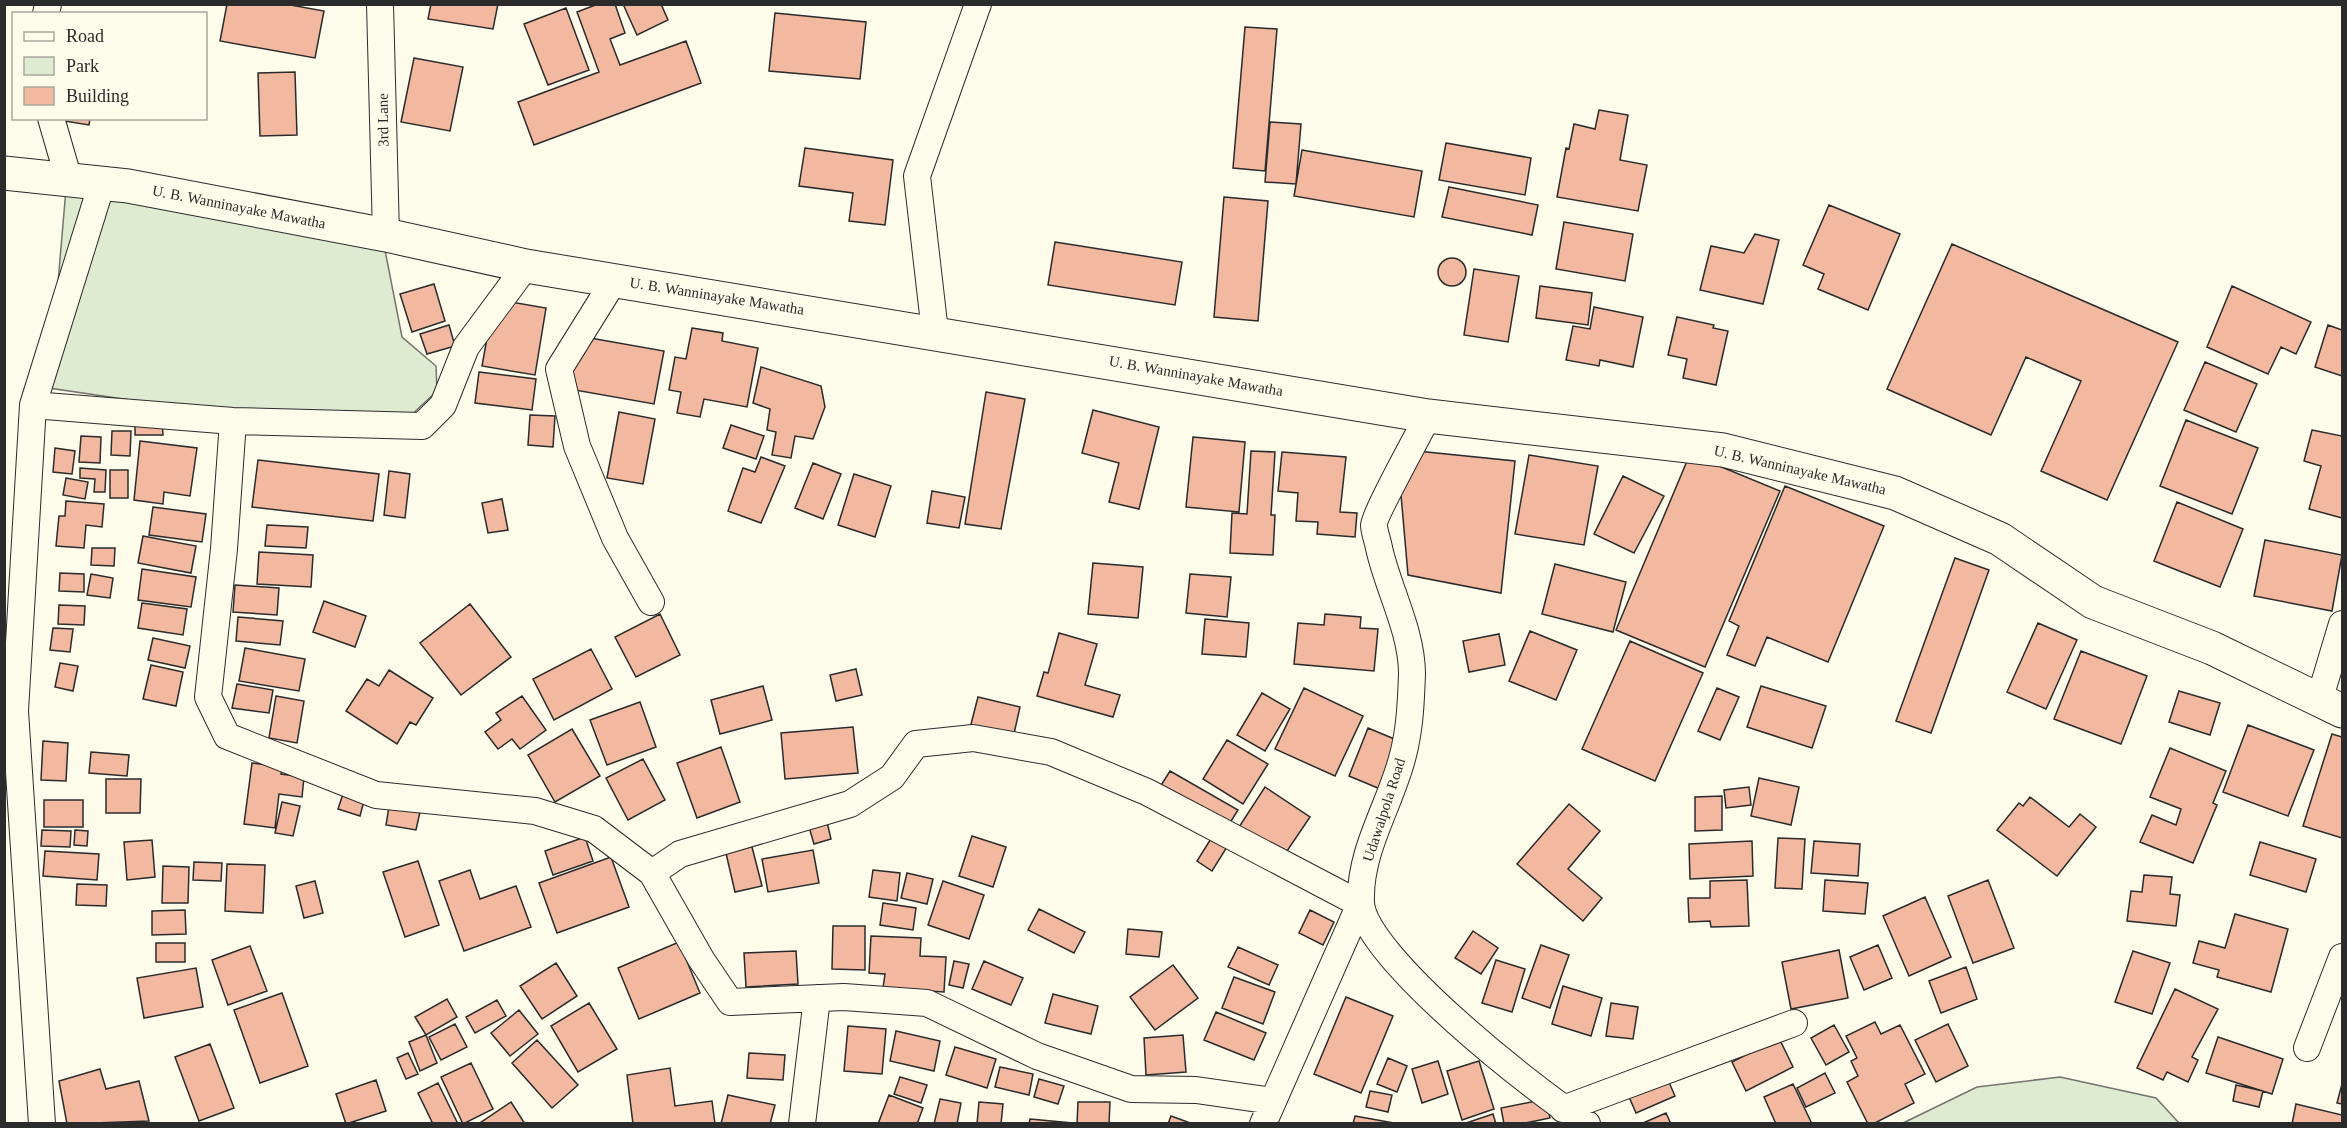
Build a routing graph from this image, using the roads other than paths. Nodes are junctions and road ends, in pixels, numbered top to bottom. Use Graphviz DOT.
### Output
graph roads {
  1 [pos="380,4"];
  2 [pos="978,4"];
  3 [pos="52,120"];
  4 [pos="4,173"];
  5 [pos="69,180"];
  6 [pos="102,183"];
  7 [pos="386,235"];
  8 [pos="526,266"];
  9 [pos="615,279"];
  10 [pos="935,332"];
  11 [pos="33,405"];
  12 [pos="1428,416"];
  13 [pos="233,421"];
  14 [pos="651,602"];
  15 [pos="2343,624"];
  16 [pos="2331,706"];
  17 [pos="652,873"];
  18 [pos="1360,904"];
  19 [pos="2343,957"];
  20 [pos="818,998"];
  21 [pos="1794,1023"];
  22 [pos="2307,1048"];
  23 [pos="1563,1109"];
  24 [pos="1267,1112"];
  25 [pos="42,1124"];
  26 [pos="802,1124"];
  27 [pos="1587,1124"];
  1 -- 7 [label="street, 3rd Lane"];
  2 -- 10 [label="street"];
  3 -- 5 [label="street"];
  4 -- 5 [label="main road, U. B. Wanninayake Mawatha"];
  5 -- 6 [label="main road, U. B. Wanninayake Mawatha"];
  6 -- 7 [label="main road, U. B. Wanninayake Mawatha"];
  6 -- 11 [label="street"];
  7 -- 8 [label="main road, U. B. Wanninayake Mawatha"];
  8 -- 9 [label="main road, U. B. Wanninayake Mawatha"];
  8 -- 13 [label="street"];
  9 -- 10 [label="main road, U. B. Wanninayake Mawatha"];
  9 -- 14 [label="street"];
  10 -- 12 [label="main road, U. B. Wanninayake Mawatha"];
  11 -- 13 [label="street"];
  11 -- 25 [label="street"];
  12 -- 16 [label="main road, U. B. Wanninayake Mawatha"];
  12 -- 18 [label="street, Udawalpola Road"];
  13 -- 17 [label="street"];
  15 -- 16 [label="street"];
  17 -- 18 [label="street"];
  17 -- 20 [label="street"];
  18 -- 23 [label="street"];
  18 -- 24 [label="street, Udawalpola Road"];
  19 -- 22 [label="street"];
  20 -- 24 [label="street"];
  20 -- 26 [label="street"];
  21 -- 23 [label="street"];
  23 -- 27 [label="street"];
}
